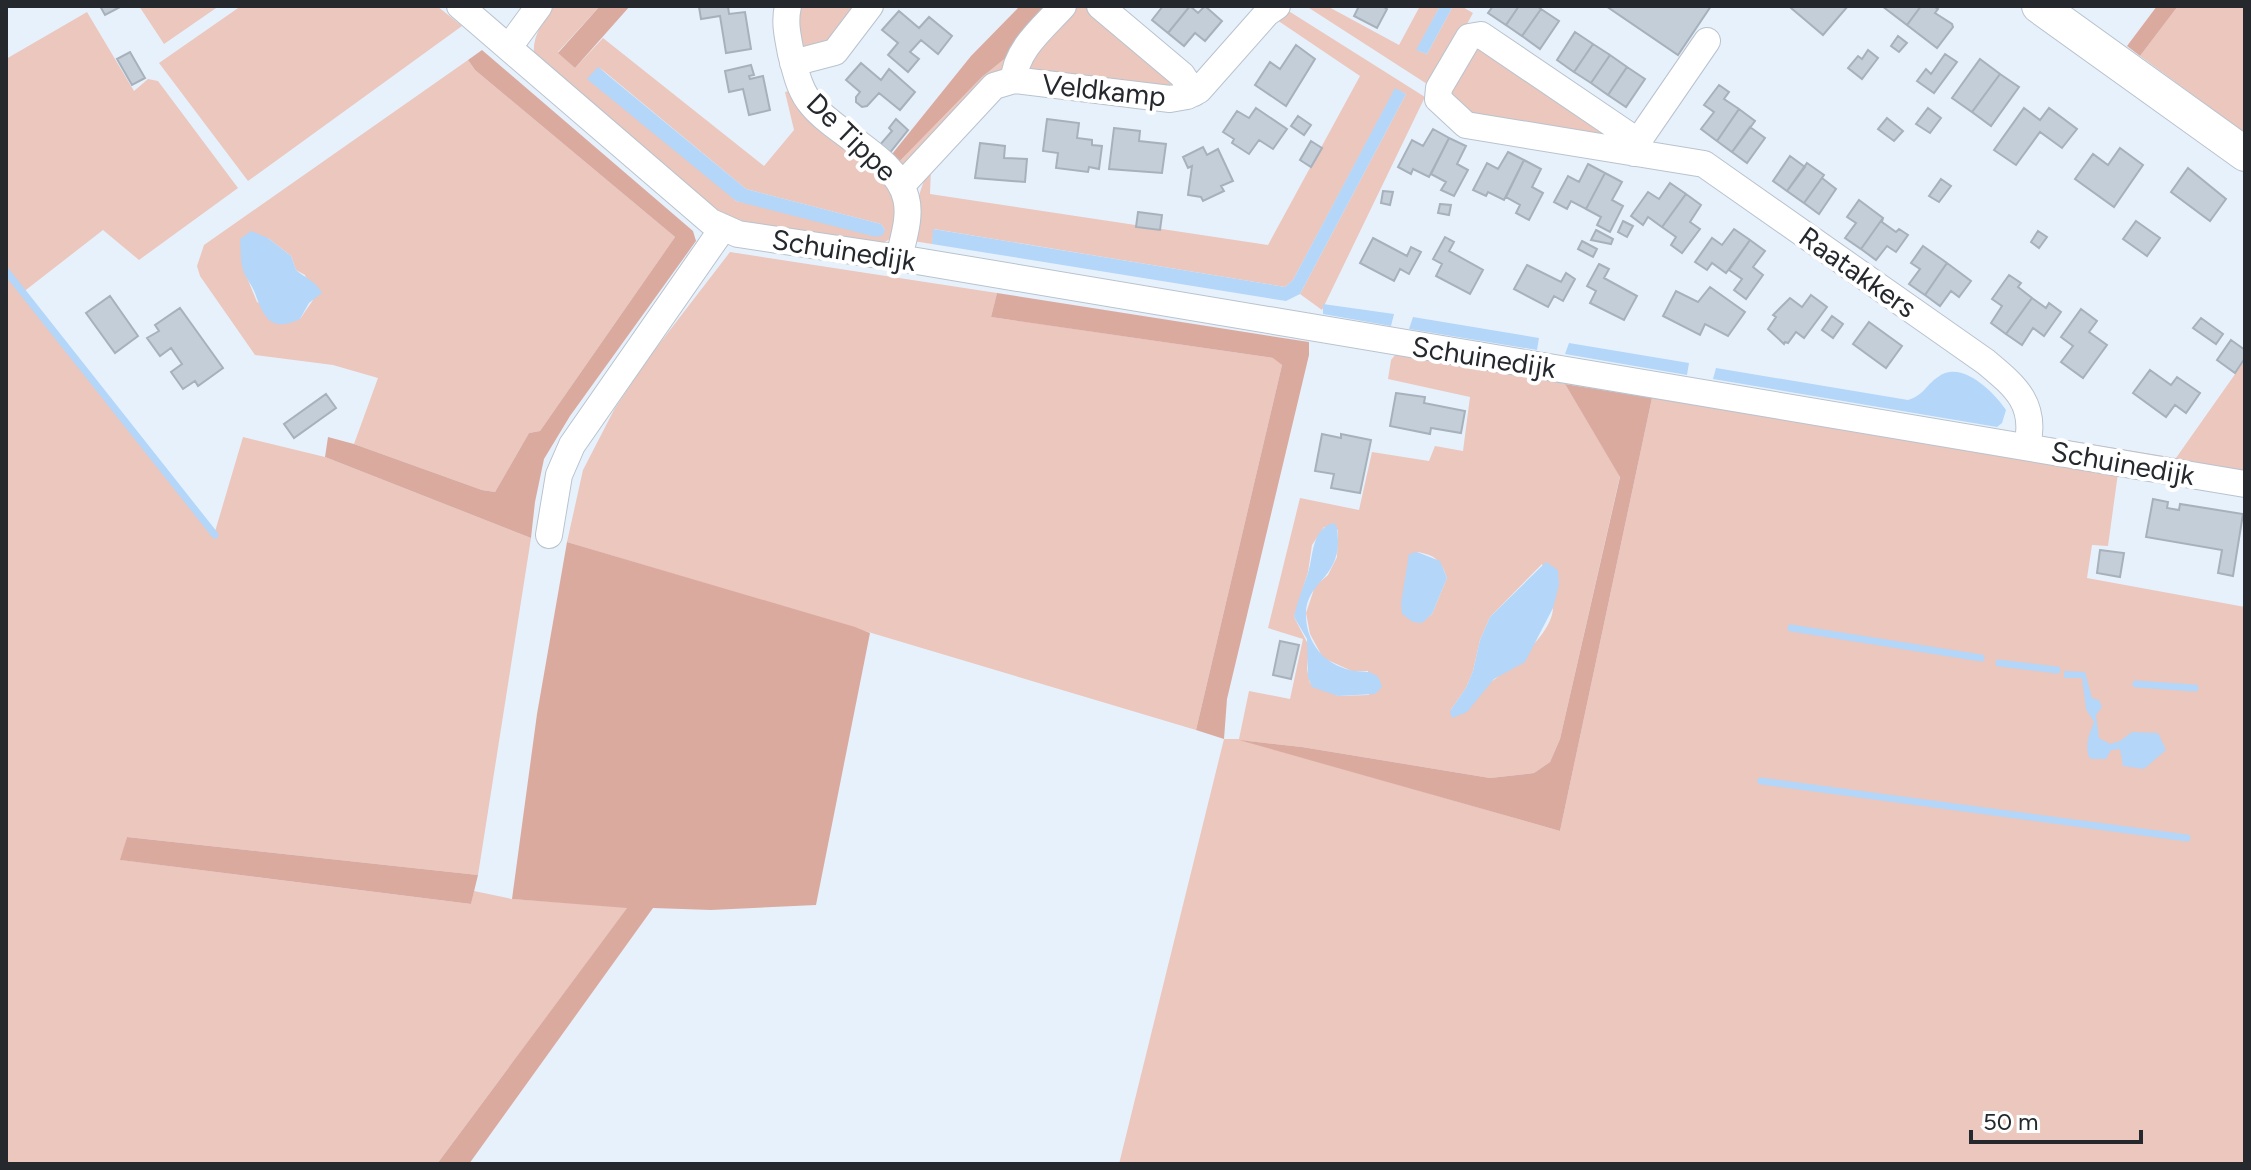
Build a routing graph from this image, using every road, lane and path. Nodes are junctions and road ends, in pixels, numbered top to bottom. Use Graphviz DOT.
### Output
graph roads {
  1 [pos="460,6"];
  2 [pos="539,6"];
  3 [pos="788,6"];
  4 [pos="870,6"];
  5 [pos="1063,6"];
  6 [pos="1100,6"];
  7 [pos="1277,6"];
  8 [pos="2039,6"];
  9 [pos="1707,41"];
  10 [pos="509,47"];
  11 [pos="793,63"];
  12 [pos="1014,80"];
  13 [pos="1194,93"];
  14 [pos="1632,148"];
  15 [pos="2245,154"];
  16 [pos="902,185"];
  17 [pos="723,228"];
  18 [pos="899,258"];
  19 [pos="2027,447"];
  20 [pos="2245,484"];
  21 [pos="549,535"];
  1 -- 10 [label="street, Schuinedijk"];
  2 -- 10 [label="street"];
  3 -- 11 [label="street, De Tippe"];
  4 -- 11 [label="street, De Tippe"];
  5 -- 12 [label="street, Veldkamp"];
  6 -- 13 [label="street, Veldkamp"];
  7 -- 13 [label="street, Veldkamp"];
  8 -- 15 [label="street"];
  9 -- 14 [label="street"];
  10 -- 17 [label="street, Schuinedijk"];
  11 -- 16 [label="street, De Tippe"];
  12 -- 13 [label="street, Veldkamp"];
  12 -- 16 [label="street, Veldkamp"];
  14 -- 14 [label="street, Raatakkers"];
  14 -- 19 [label="street, Raatakkers"];
  16 -- 18 [label="street, De Tippe"];
  17 -- 18 [label="street, Schuinedijk"];
  17 -- 21 [label="street"];
  18 -- 19 [label="street, Schuinedijk"];
  19 -- 20 [label="street, Schuinedijk"];
}
